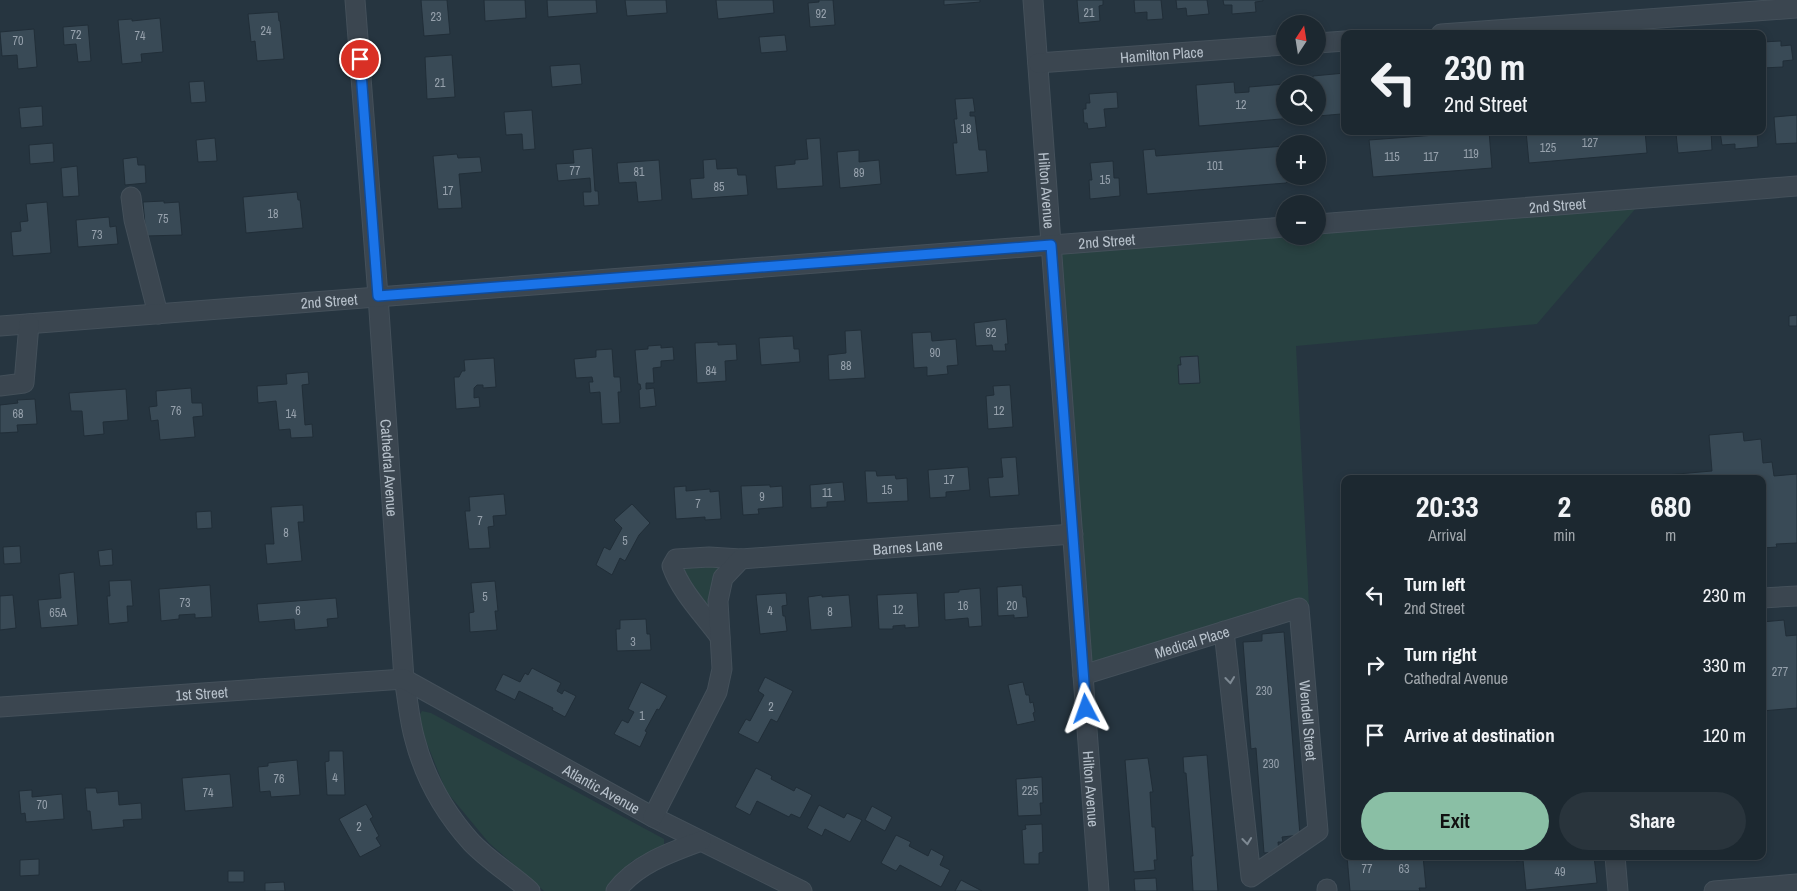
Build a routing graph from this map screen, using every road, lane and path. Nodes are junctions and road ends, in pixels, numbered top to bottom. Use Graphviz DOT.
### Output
graph roads {
  1 [pos="355,0"];
  2 [pos="1033,0"];
  3 [pos="1797,8"];
  4 [pos="1496,30"];
  5 [pos="1341,41"];
  6 [pos="1326,42"];
  7 [pos="1276,46"];
  8 [pos="1038,63"];
  9 [pos="1797,186"];
  10 [pos="131,197"];
  11 [pos="1326,223"];
  12 [pos="1276,228"];
  13 [pos="1051,245"];
  14 [pos="378,296"];
  15 [pos="158,314"];
  16 [pos="29,324"];
  17 [pos="0,326"];
  18 [pos="0,386"];
  19 [pos="1073,534"];
  20 [pos="741,559"];
  21 [pos="1797,596"];
  22 [pos="1766,598"];
  23 [pos="1299,608"];
  24 [pos="1224,631"];
  25 [pos="720,637"];
  26 [pos="1083,675"];
  27 [pos="404,679"];
  28 [pos="0,707"];
  29 [pos="654,818"];
  30 [pos="701,841"];
  31 [pos="1615,860"];
  32 [pos="1797,884"];
  33 [pos="530,891"];
  34 [pos="616,891"];
  35 [pos="802,891"];
  36 [pos="1099,891"];
  37 [pos="1618,891"];
  38 [pos="1714,891"];
  1 -- 14 [label="street, Cathedral Avenue"];
  2 -- 8 [label="street, Hilton Avenue"];
  3 -- 4 [label="street"];
  5 -- 6 [label="street"];
  7 -- 8 [label="street, Hamilton Place"];
  8 -- 13 [label="street, Hilton Avenue"];
  9 -- 11 [label="street, 2nd Street"];
  10 -- 15 [label="street"];
  12 -- 13 [label="street, 2nd Street"];
  13 -- 14 [label="street, 2nd Street"];
  13 -- 19 [label="street, Hilton Avenue"];
  14 -- 15 [label="street, 2nd Street"];
  14 -- 27 [label="street, Cathedral Avenue"];
  15 -- 16 [label="street, 2nd Street"];
  16 -- 17 [label="street, 2nd Street"];
  16 -- 18 [label="street"];
  19 -- 20 [label="street, Barnes Lane"];
  19 -- 26 [label="street, Hilton Avenue"];
  20 -- 25 [label="street"];
  20 -- 25 [label="street, Barnes Lane"];
  21 -- 22 [label="street"];
  23 -- 24 [label="street, Medical Place"];
  24 -- 23 [label="street, Wendell Street, one-way"];
  24 -- 26 [label="street, Medical Place"];
  25 -- 29 [label="street"];
  26 -- 36 [label="street, Hilton Avenue"];
  27 -- 28 [label="street, 1st Street"];
  27 -- 29 [label="street, Atlantic Avenue"];
  27 -- 33 [label="street, Cathedral Avenue"];
  29 -- 30 [label="street, Atlantic Avenue"];
  30 -- 34 [label="street"];
  30 -- 35 [label="street, Atlantic Avenue"];
  31 -- 37 [label="street"];
  32 -- 38 [label="street"];
}
